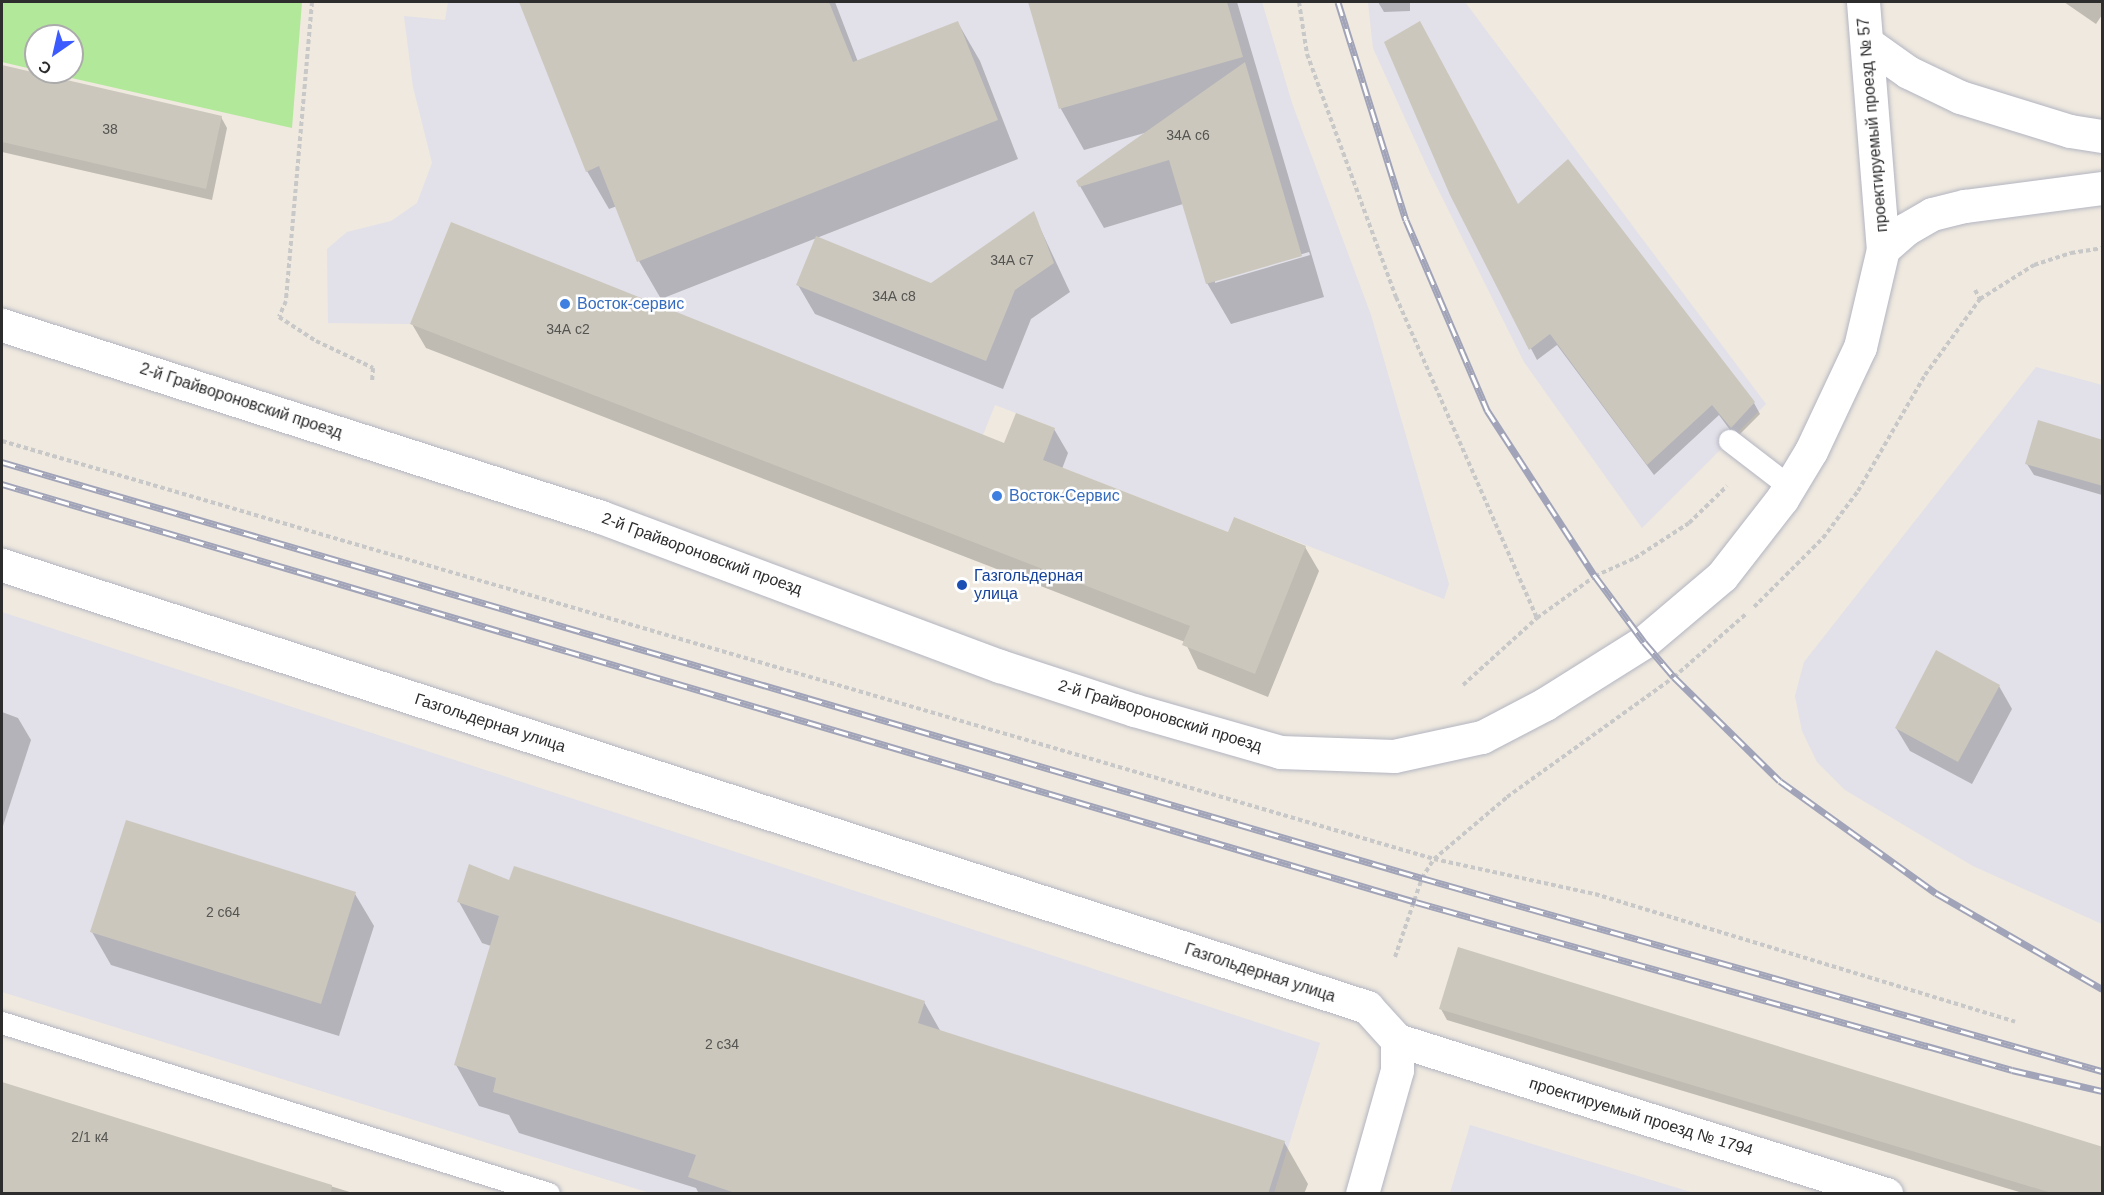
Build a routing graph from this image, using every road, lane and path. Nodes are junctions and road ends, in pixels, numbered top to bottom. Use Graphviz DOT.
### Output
graph roads {
  1 [pos="312,2"];
  2 [pos="1299,2"];
  3 [pos="1863,2"];
  4 [pos="1867,43"];
  5 [pos="2103,136"];
  6 [pos="2103,188"];
  7 [pos="1883,249"];
  8 [pos="1975,290"];
  9 [pos="1980,299"];
  10 [pos="2,325"];
  11 [pos="372,381"];
  12 [pos="2,441"];
  13 [pos="1730,441"];
  14 [pos="1729,484"];
  15 [pos="1790,487"];
  16 [pos="2,565"];
  17 [pos="1537,618"];
  18 [pos="1463,685"];
  19 [pos="1507,797"];
  20 [pos="1434,859"];
  21 [pos="1395,957"];
  22 [pos="2015,1022"];
  23 [pos="2,1023"];
  24 [pos="1396,1040"];
  25 [pos="549,1194"];
  26 [pos="1362,1194"];
  27 [pos="1886,1194"];
  1 -- 11 [label="path"];
  2 -- 17 [label="path"];
  3 -- 4 [label="main road, проектируемый проезд № 57"];
  4 -- 5 [label="main road"];
  4 -- 7 [label="main road, проектируемый проезд № 57"];
  6 -- 7 [label="main road"];
  7 -- 15 [label="main road, 2-й Грайвороновский проезд"];
  8 -- 9 [label="path"];
  10 -- 15 [label="main road, 2-й Грайвороновский проезд"];
  12 -- 20 [label="path"];
  13 -- 15 [label="lane"];
  14 -- 17 [label="path"];
  16 -- 24 [label="main road, Газгольдерная улица"];
  17 -- 18 [label="path"];
  19 -- 20 [label="path"];
  20 -- 21 [label="path"];
  20 -- 22 [label="path"];
  23 -- 25 [label="lane"];
  24 -- 26 [label="main road"];
  24 -- 27 [label="main road, проектируемый проезд № 1794"];
}
